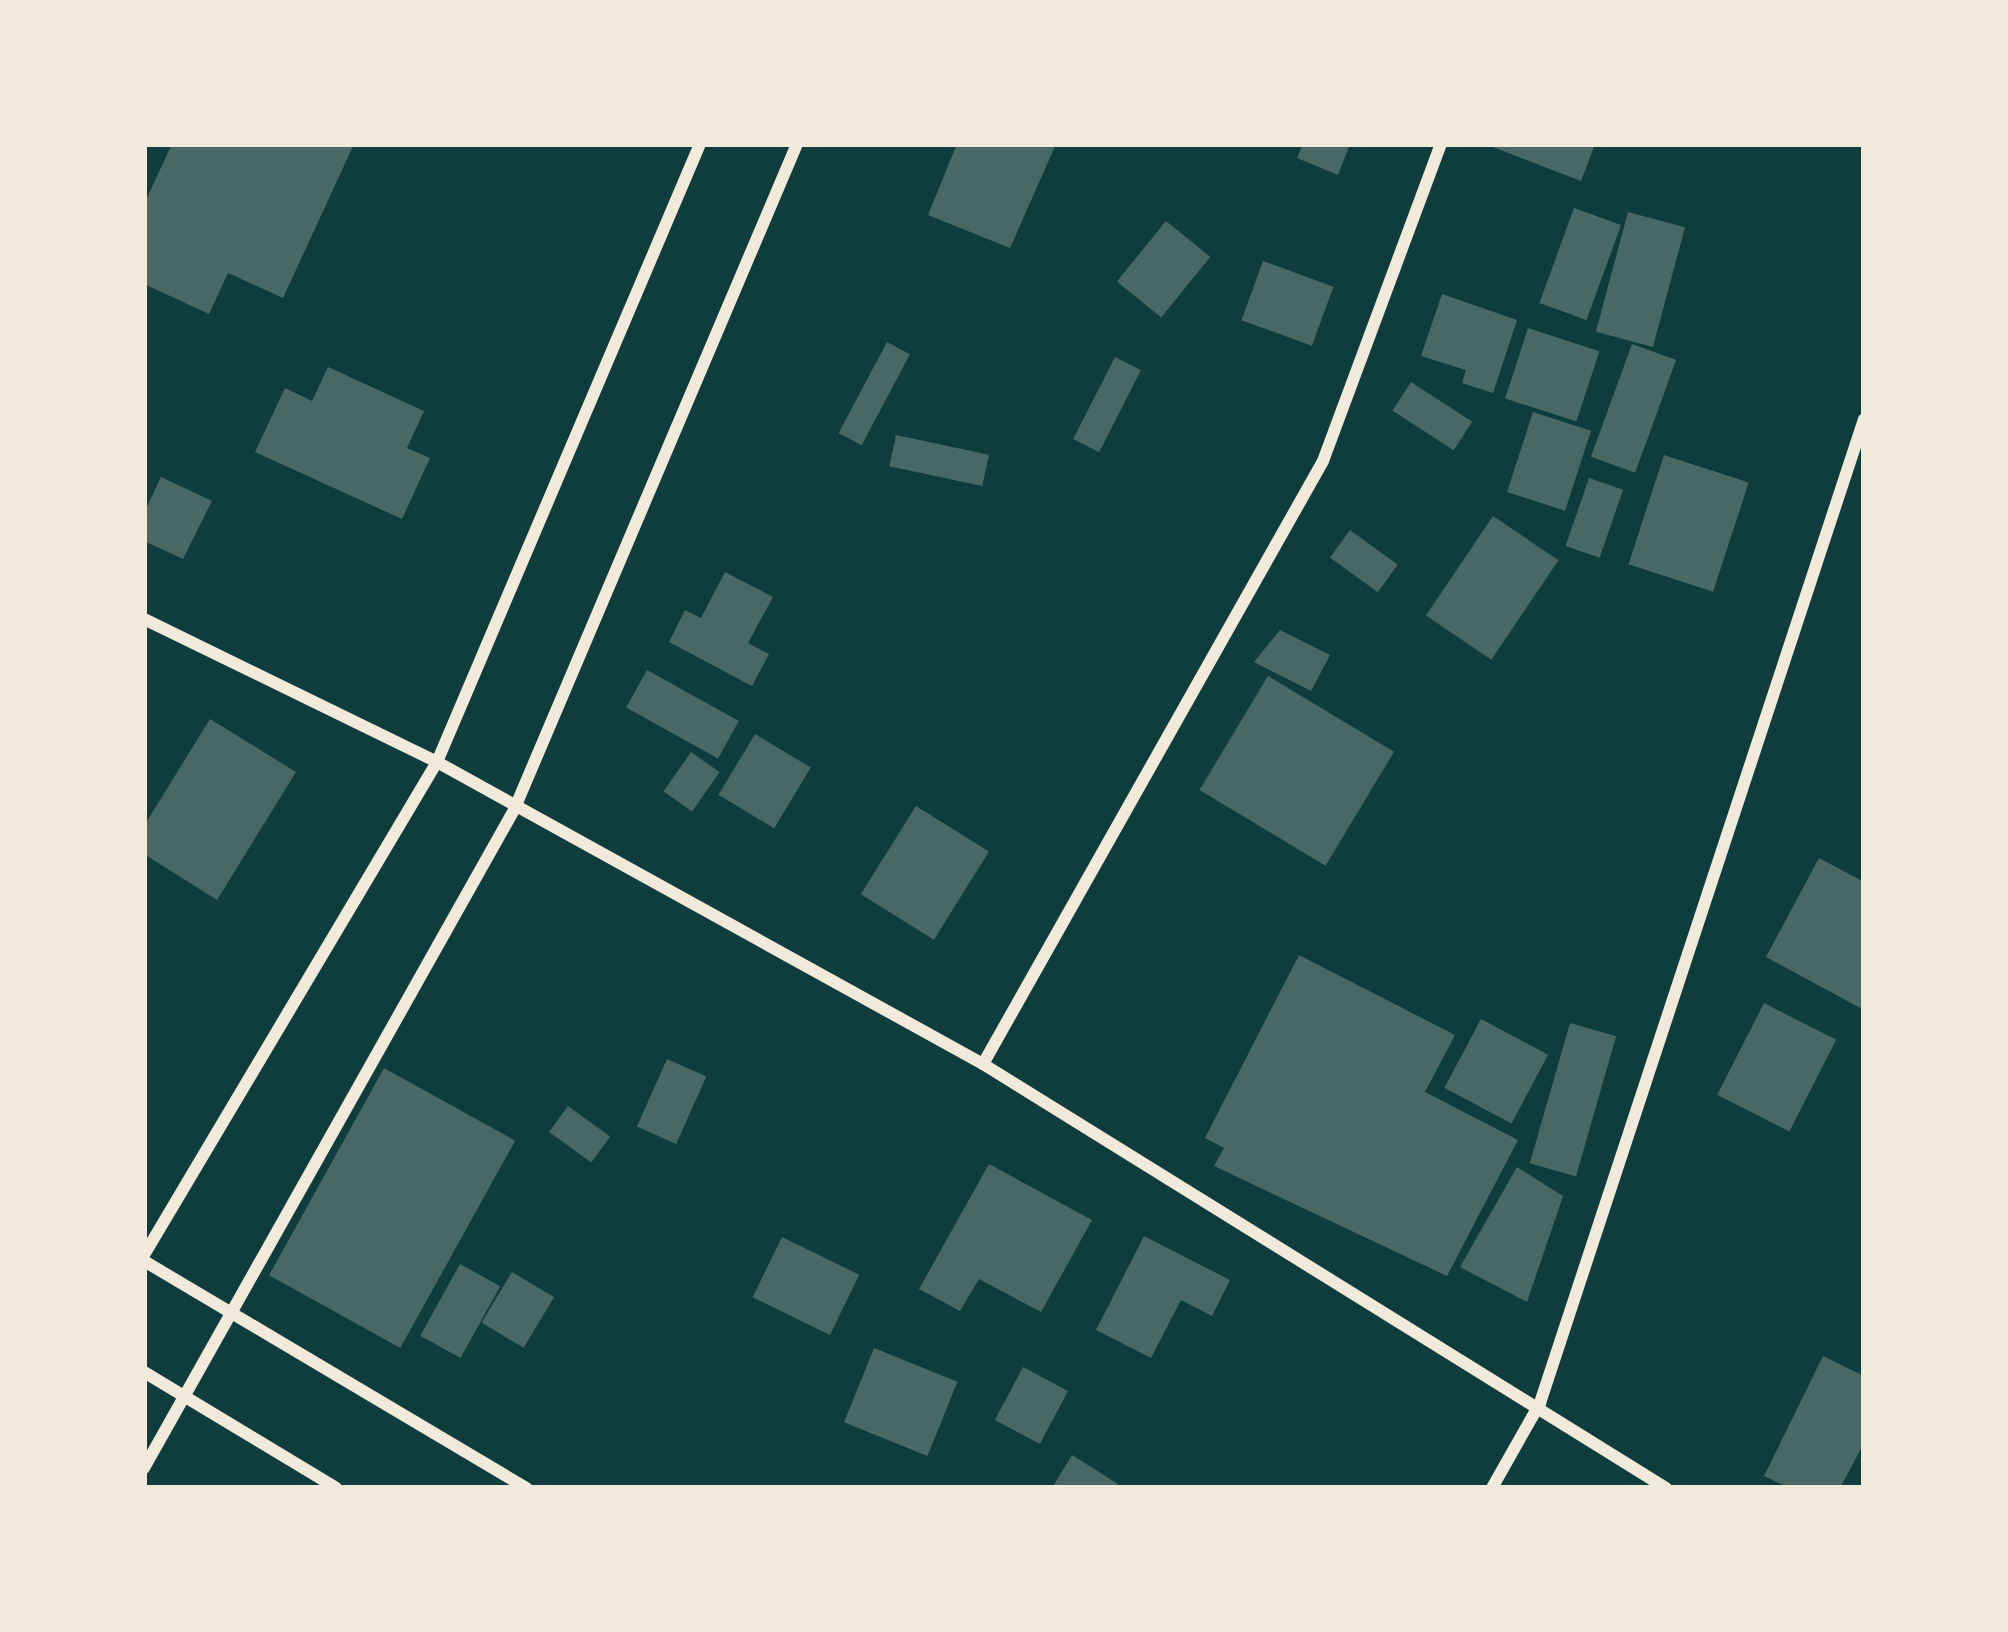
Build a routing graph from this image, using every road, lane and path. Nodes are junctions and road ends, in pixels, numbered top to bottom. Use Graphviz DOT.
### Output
graph roads {
  1 [pos="700,144"];
  2 [pos="797,144"];
  3 [pos="1441,144"];
  4 [pos="1864,419"];
  5 [pos="144,620"];
  6 [pos="437,762"];
  7 [pos="514,810"];
  8 [pos="983,1064"];
  9 [pos="144,1258"];
  10 [pos="228,1311"];
  11 [pos="144,1372"];
  12 [pos="182,1397"];
  13 [pos="1540,1403"];
  14 [pos="144,1468"];
  15 [pos="336,1488"];
  16 [pos="526,1488"];
  17 [pos="1492,1488"];
  18 [pos="1666,1488"];
  1 -- 6 [label="street"];
  2 -- 7 [label="street"];
  3 -- 8 [label="street"];
  4 -- 13 [label="street"];
  5 -- 6 [label="street"];
  6 -- 7 [label="street"];
  6 -- 9 [label="street"];
  7 -- 8 [label="street"];
  7 -- 10 [label="street"];
  8 -- 13 [label="street"];
  9 -- 10 [label="street"];
  10 -- 12 [label="street"];
  10 -- 16 [label="street"];
  11 -- 12 [label="street"];
  12 -- 14 [label="street"];
  12 -- 15 [label="street"];
  13 -- 17 [label="street"];
  13 -- 18 [label="street"];
}
